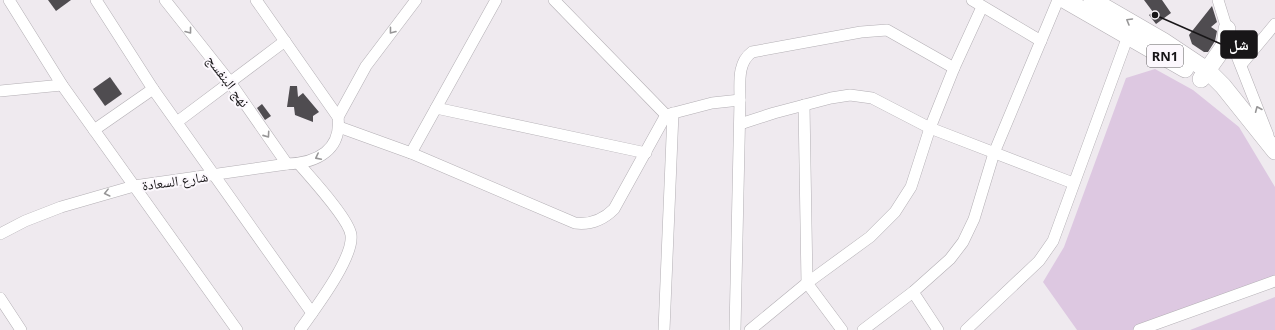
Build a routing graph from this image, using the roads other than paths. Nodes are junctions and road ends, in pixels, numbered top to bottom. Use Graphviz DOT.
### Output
graph roads {
  1 [pos="9,0"];
  2 [pos="96,0"];
  3 [pos="165,0"];
  4 [pos="256,0"];
  5 [pos="416,0"];
  6 [pos="496,0"];
  7 [pos="554,0"];
  8 [pos="972,0"];
  9 [pos="1058,0"];
  10 [pos="1065,0"];
  11 [pos="1092,0"];
  12 [pos="1218,0"];
  13 [pos="982,7"];
  14 [pos="1275,24"];
  15 [pos="1227,29"];
  16 [pos="1128,36"];
  17 [pos="286,41"];
  18 [pos="1041,41"];
  19 [pos="1233,46"];
  20 [pos="1241,65"];
  21 [pos="954,68"];
  22 [pos="1204,75"];
  23 [pos="230,82"];
  24 [pos="62,85"];
  25 [pos="153,89"];
  26 [pos="0,91"];
  27 [pos="740,100"];
  28 [pos="804,105"];
  29 [pos="436,108"];
  30 [pos="670,114"];
  31 [pos="177,122"];
  32 [pos="339,122"];
  33 [pos="740,124"];
  34 [pos="930,128"];
  35 [pos="94,130"];
  36 [pos="1273,148"];
  37 [pos="411,153"];
  38 [pos="646,153"];
  39 [pos="994,153"];
  40 [pos="287,164"];
  41 [pos="299,164"];
  42 [pos="214,175"];
  43 [pos="1073,182"];
  44 [pos="134,186"];
  45 [pos="0,234"];
  46 [pos="1275,281"];
  47 [pos="807,283"];
  48 [pos="1275,284"];
  49 [pos="1258,288"];
  50 [pos="913,292"];
  51 [pos="0,298"];
  52 [pos="312,313"];
  53 [pos="21,330"];
  54 [pos="237,330"];
  55 [pos="300,330"];
  56 [pos="664,330"];
  57 [pos="735,330"];
  58 [pos="750,330"];
  59 [pos="842,330"];
  60 [pos="862,330"];
  61 [pos="938,330"];
  62 [pos="966,330"];
  63 [pos="1139,330"];
  1 -- 24 [label="street"];
  2 -- 25 [label="street"];
  3 -- 23 [label="street, نهج البنفسج, one-way"];
  4 -- 17 [label="street"];
  5 -- 32 [label="street, شارع السعادة, one-way"];
  6 -- 29 [label="street"];
  7 -- 30 [label="street"];
  8 -- 13 [label="street"];
  9 -- 18 [label="street"];
  10 -- 16 [label="main road, RN1"];
  22 -- 11 [label="main road, RN1, one-way"];
  12 -- 15 [label="street"];
  13 -- 18 [label="street"];
  13 -- 21 [label="street"];
  14 -- 20 [label="street"];
  15 -- 19 [label="main road"];
  15 -- 22 [label="main road"];
  16 -- 22 [label="main road, RN1"];
  16 -- 43 [label="street"];
  17 -- 23 [label="street"];
  17 -- 32 [label="street"];
  18 -- 39 [label="street"];
  19 -- 20 [label="street"];
  19 -- 22 [label="main road"];
  36 -- 20 [label="street, one-way"];
  21 -- 27 [label="street"];
  21 -- 34 [label="street"];
  22 -- 36 [label="main road, RN1"];
  23 -- 31 [label="street"];
  23 -- 40 [label="street, نهج البنفسج, one-way"];
  24 -- 26 [label="street"];
  24 -- 35 [label="street"];
  25 -- 31 [label="street"];
  25 -- 35 [label="street"];
  27 -- 30 [label="street"];
  27 -- 33 [label="street"];
  28 -- 33 [label="street"];
  28 -- 34 [label="street"];
  28 -- 47 [label="street"];
  29 -- 37 [label="street"];
  29 -- 38 [label="street"];
  30 -- 38 [label="street"];
  30 -- 56 [label="street"];
  31 -- 42 [label="street"];
  32 -- 37 [label="street"];
  32 -- 41 [label="street, شارع السعادة, one-way"];
  33 -- 57 [label="street"];
  34 -- 39 [label="street"];
  34 -- 47 [label="street"];
  35 -- 44 [label="street"];
  37 -- 38 [label="street"];
  39 -- 43 [label="street"];
  39 -- 50 [label="street"];
  40 -- 41 [label="street, شارع السعادة"];
  40 -- 42 [label="street, شارع السعادة"];
  41 -- 52 [label="street"];
  42 -- 44 [label="street, شارع السعادة"];
  42 -- 52 [label="street"];
  43 -- 62 [label="street"];
  44 -- 45 [label="street, شارع السعادة, one-way"];
  44 -- 54 [label="street"];
  46 -- 49 [label="street"];
  47 -- 58 [label="street"];
  47 -- 59 [label="street"];
  48 -- 49 [label="street"];
  49 -- 63 [label="street"];
  50 -- 60 [label="street"];
  50 -- 61 [label="street"];
  51 -- 53 [label="street"];
  52 -- 55 [label="street"];
}
